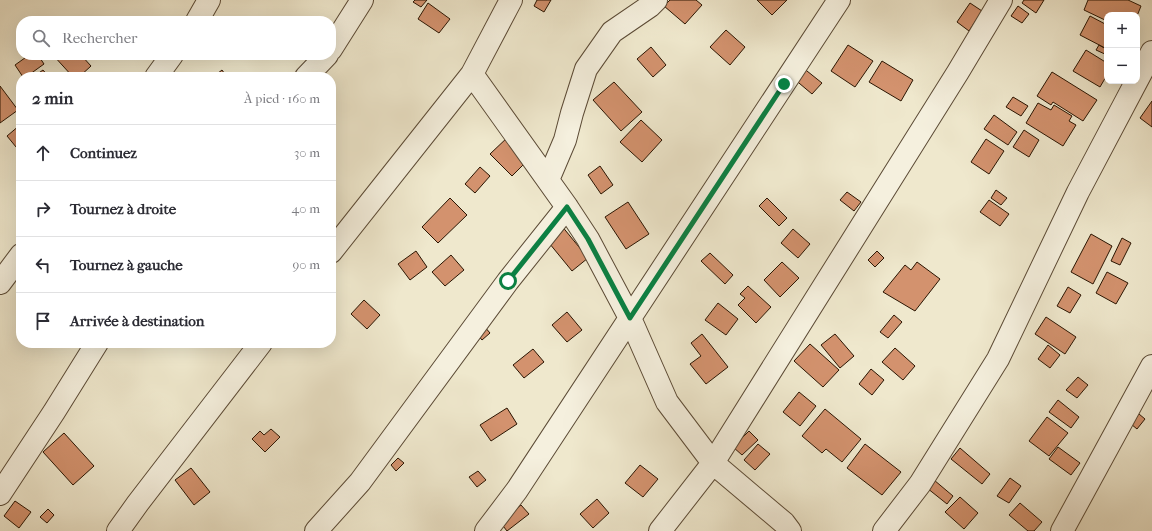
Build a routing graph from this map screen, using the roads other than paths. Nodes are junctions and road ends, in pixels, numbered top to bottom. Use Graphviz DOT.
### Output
graph roads {
  1 [pos="209,0"];
  2 [pos="362,0"];
  3 [pos="512,0"];
  4 [pos="656,0"];
  5 [pos="839,0"];
  6 [pos="1001,0"];
  7 [pos="199,16"];
  8 [pos="336,41"];
  9 [pos="1152,52"];
  10 [pos="168,60"];
  11 [pos="322,60"];
  12 [pos="160,72"];
  13 [pos="311,72"];
  14 [pos="472,74"];
  15 [pos="548,180"];
  16 [pos="567,207"];
  17 [pos="336,246"];
  18 [pos="16,262"];
  19 [pos="0,283"];
  20 [pos="630,318"];
  21 [pos="94,348"];
  22 [pos="257,348"];
  23 [pos="1152,366"];
  24 [pos="712,463"];
  25 [pos="0,494"];
  26 [pos="118,531"];
  27 [pos="316,531"];
  28 [pos="486,531"];
  29 [pos="660,531"];
  30 [pos="790,531"];
  31 [pos="884,531"];
  32 [pos="1062,531"];
  1 -- 7 [label="street"];
  2 -- 8 [label="street"];
  3 -- 14 [label="street"];
  4 -- 15 [label="street"];
  5 -- 20 [label="street"];
  6 -- 24 [label="street"];
  9 -- 31 [label="street"];
  10 -- 12 [label="street"];
  11 -- 13 [label="street"];
  14 -- 15 [label="street"];
  14 -- 17 [label="street"];
  15 -- 16 [label="street"];
  16 -- 20 [label="street"];
  16 -- 27 [label="street"];
  18 -- 19 [label="street"];
  20 -- 24 [label="street"];
  20 -- 28 [label="street"];
  21 -- 25 [label="street"];
  22 -- 26 [label="street"];
  23 -- 32 [label="street"];
  24 -- 29 [label="street"];
  24 -- 30 [label="street"];
}
